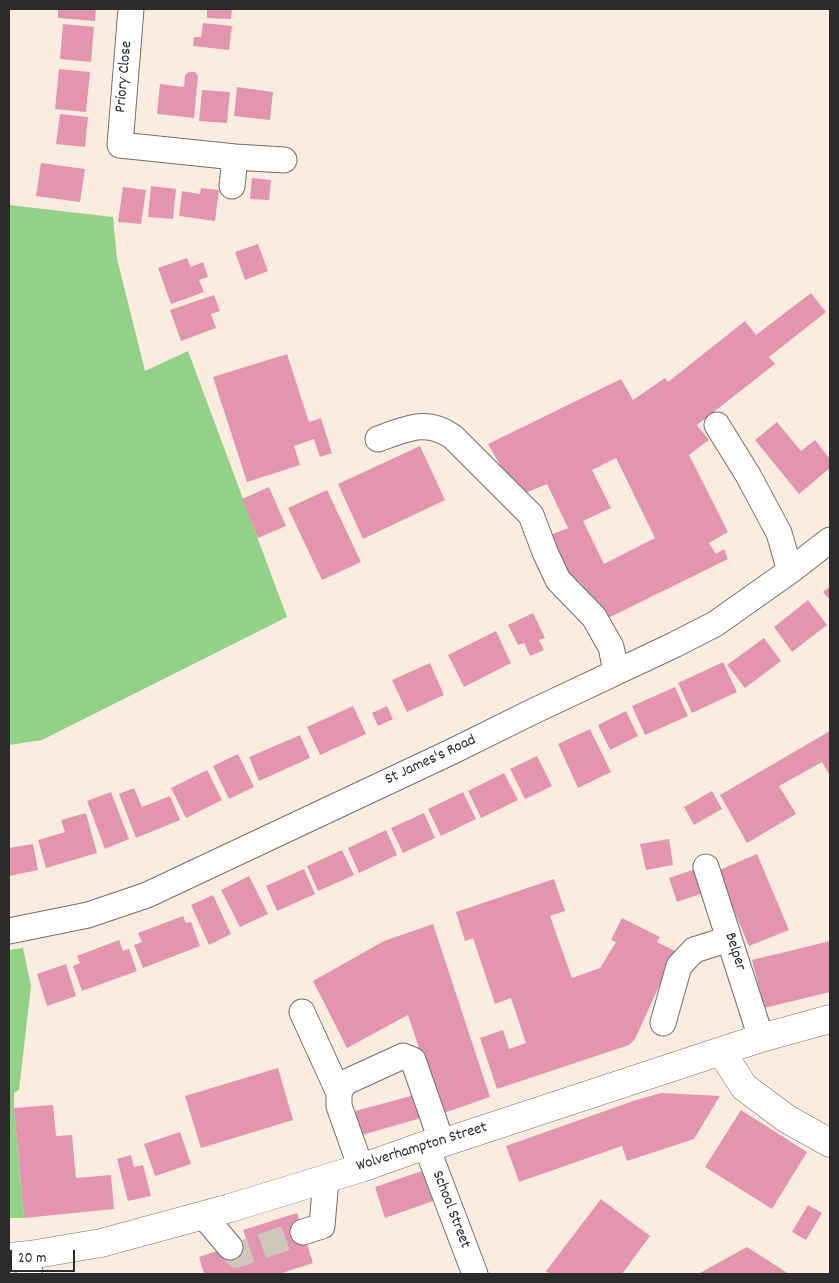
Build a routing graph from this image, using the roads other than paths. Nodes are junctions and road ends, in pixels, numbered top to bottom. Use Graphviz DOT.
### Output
graph roads {
  1 [pos="131,9"];
  2 [pos="235,157"];
  3 [pos="284,160"];
  4 [pos="232,186"];
  5 [pos="717,425"];
  6 [pos="378,439"];
  7 [pos="830,540"];
  8 [pos="790,572"];
  9 [pos="616,671"];
  10 [pos="706,867"];
  11 [pos="9,931"];
  12 [pos="729,939"];
  13 [pos="302,1012"];
  14 [pos="830,1019"];
  15 [pos="663,1023"];
  16 [pos="762,1038"];
  17 [pos="721,1051"];
  18 [pos="339,1093"];
  19 [pos="830,1143"];
  20 [pos="434,1144"];
  21 [pos="361,1168"];
  22 [pos="326,1179"];
  23 [pos="203,1215"];
  24 [pos="303,1232"];
  25 [pos="230,1247"];
  26 [pos="23,1262"];
  27 [pos="475,1274"];
  1 -- 2 [label="street, Priory Close"];
  2 -- 3 [label="street"];
  2 -- 4 [label="street"];
  5 -- 8 [label="street"];
  6 -- 9 [label="street"];
  7 -- 8 [label="street, St James's Road"];
  8 -- 9 [label="street, St James's Road"];
  9 -- 11 [label="street, St James's Road"];
  10 -- 12 [label="street, Belper"];
  12 -- 15 [label="street"];
  12 -- 16 [label="street, Belper"];
  13 -- 18 [label="street"];
  14 -- 16 [label="main road, Wolverhampton Street"];
  16 -- 17 [label="main road, Wolverhampton Street"];
  17 -- 19 [label="main road"];
  17 -- 20 [label="main road, Wolverhampton Street"];
  18 -- 20 [label="street, School Street"];
  18 -- 21 [label="street"];
  20 -- 21 [label="main road, Wolverhampton Street"];
  20 -- 27 [label="street, School Street"];
  21 -- 22 [label="main road, Wolverhampton Street"];
  22 -- 23 [label="main road, Wolverhampton Street"];
  22 -- 24 [label="street"];
  23 -- 25 [label="street"];
  23 -- 26 [label="main road, Wolverhampton Street"];
}
